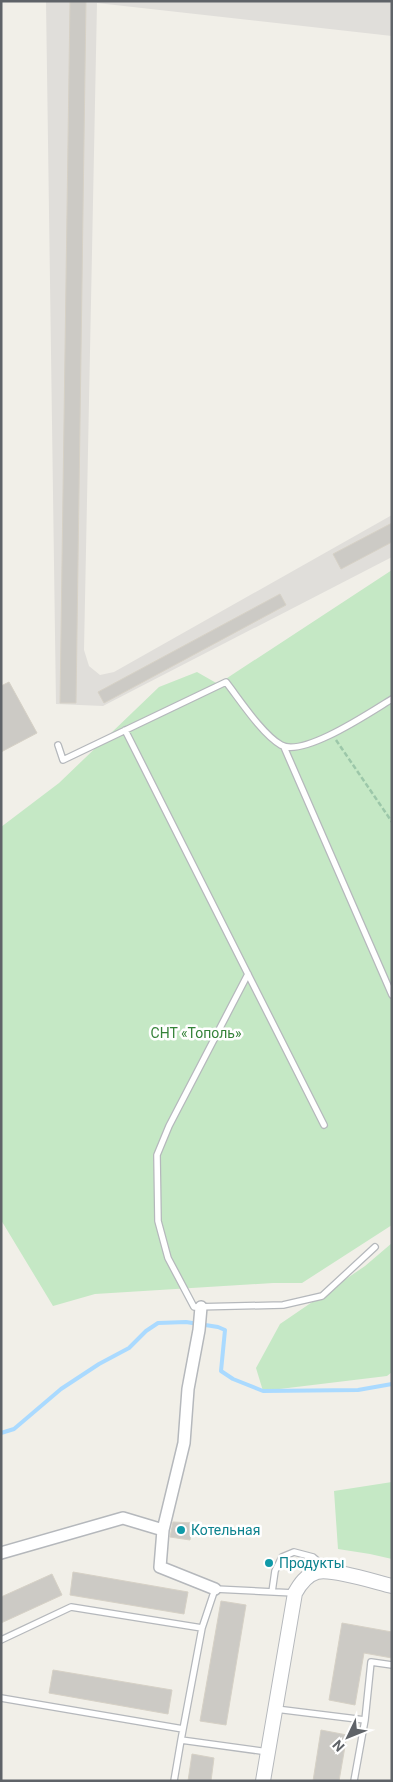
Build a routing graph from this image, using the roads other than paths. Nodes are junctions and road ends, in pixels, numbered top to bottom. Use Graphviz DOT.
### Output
graph roads {
  1 [pos="392,699"];
  2 [pos="125,730"];
  3 [pos="58,745"];
  4 [pos="284,747"];
  5 [pos="248,974"];
  6 [pos="392,995"];
  7 [pos="324,1125"];
  8 [pos="374,1247"];
  9 [pos="200,1311"];
  10 [pos="163,1530"];
  11 [pos="1,1553"];
  12 [pos="330,1572"];
  13 [pos="392,1586"];
  14 [pos="215,1589"];
  15 [pos="272,1592"];
  16 [pos="295,1594"];
  17 [pos="202,1628"];
  18 [pos="1,1640"];
  19 [pos="392,1665"];
  20 [pos="1,1698"];
  21 [pos="276,1709"];
  22 [pos="365,1720"];
  23 [pos="183,1729"];
  24 [pos="181,1740"];
  25 [pos="268,1752"];
  26 [pos="174,1781"];
  27 [pos="263,1781"];
  28 [pos="354,1781"];
  1 -- 4 [label="lane"];
  2 -- 3 [label="lane"];
  2 -- 4 [label="lane"];
  2 -- 5 [label="lane"];
  4 -- 6 [label="lane"];
  5 -- 7 [label="lane"];
  5 -- 9 [label="lane"];
  8 -- 9 [label="lane"];
  9 -- 10 [label="street"];
  10 -- 11 [label="street"];
  10 -- 14 [label="street"];
  12 -- 13 [label="street"];
  12 -- 15 [label="lane"];
  12 -- 16 [label="street"];
  14 -- 15 [label="lane"];
  14 -- 17 [label="lane"];
  15 -- 16 [label="lane"];
  16 -- 21 [label="street"];
  17 -- 18 [label="lane"];
  17 -- 23 [label="lane"];
  19 -- 22 [label="lane"];
  20 -- 23 [label="lane"];
  21 -- 22 [label="lane"];
  21 -- 25 [label="street"];
  22 -- 28 [label="lane"];
  23 -- 24 [label="lane"];
  24 -- 25 [label="lane"];
  24 -- 26 [label="lane"];
  25 -- 27 [label="street"];
}
